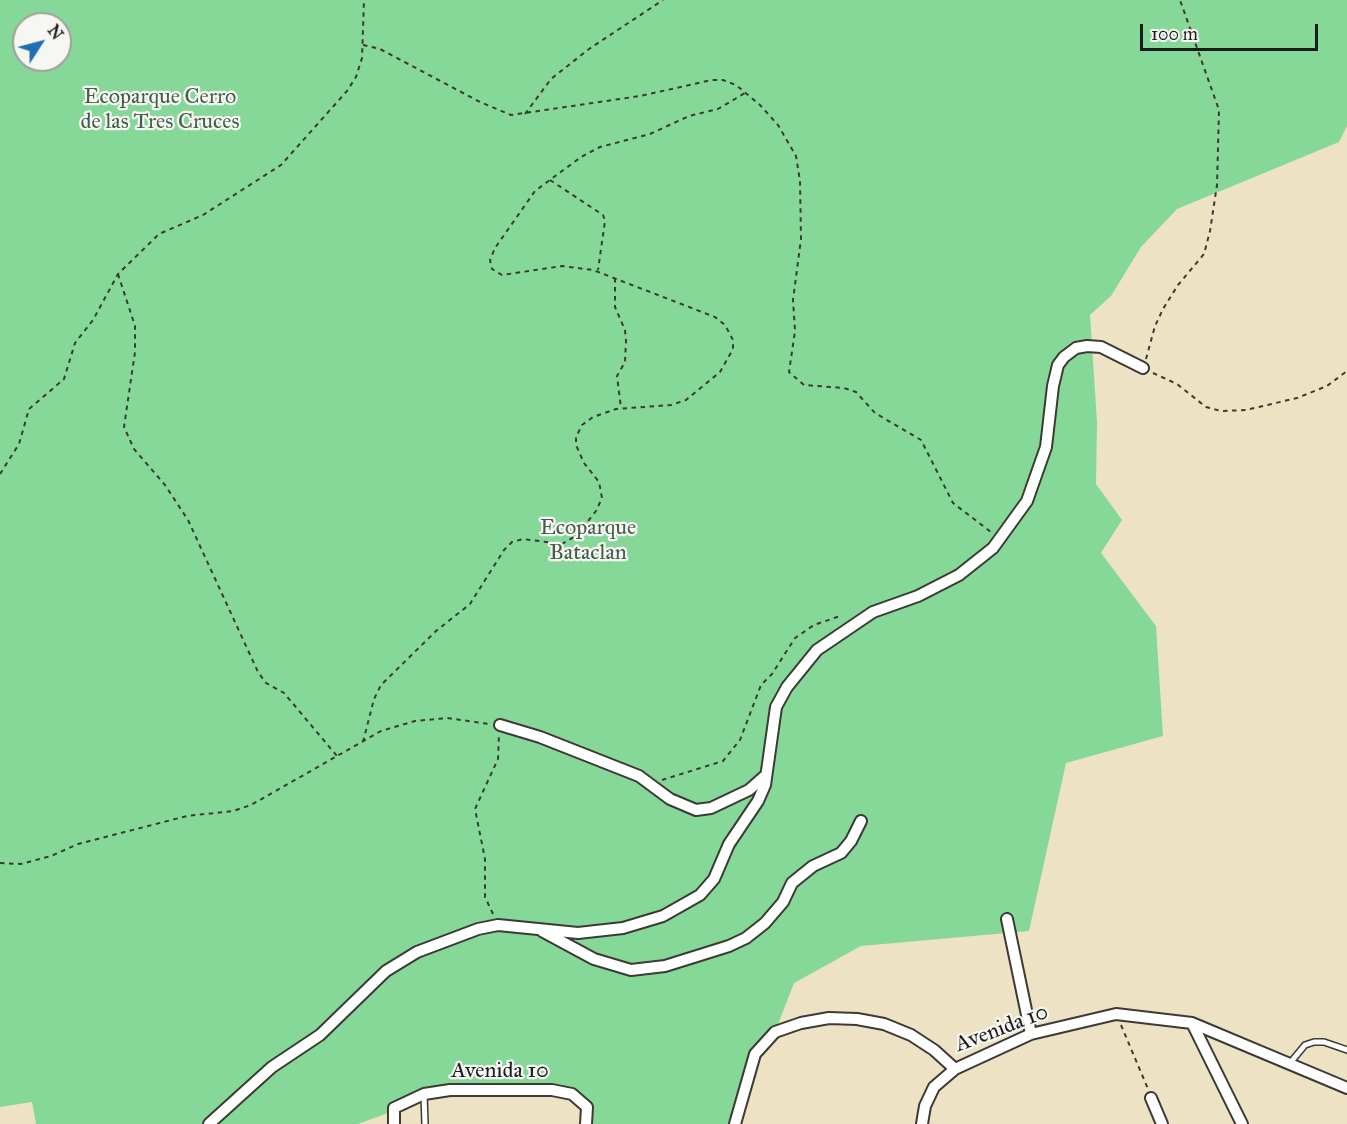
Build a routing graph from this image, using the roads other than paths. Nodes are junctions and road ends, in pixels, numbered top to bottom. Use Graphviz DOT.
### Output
graph roads {
  1 [pos="1143,368"];
  2 [pos="500,725"];
  3 [pos="766,775"];
  4 [pos="861,821"];
  5 [pos="1007,919"];
  6 [pos="539,929"];
  7 [pos="1192,1023"];
  8 [pos="1031,1034"];
  9 [pos="1347,1050"];
  10 [pos="1290,1063"];
  11 [pos="955,1069"];
  12 [pos="1347,1088"];
  13 [pos="424,1094"];
  14 [pos="1151,1098"];
  15 [pos="208,1124"];
  16 [pos="394,1124"];
  17 [pos="425,1124"];
  18 [pos="586,1124"];
  19 [pos="735,1124"];
  20 [pos="922,1124"];
  21 [pos="1162,1124"];
  22 [pos="1242,1124"];
  1 -- 3 [label="street"];
  2 -- 3 [label="street"];
  3 -- 6 [label="street"];
  4 -- 6 [label="street"];
  5 -- 8 [label="street"];
  6 -- 15 [label="street"];
  7 -- 8 [label="street, Avenida 10"];
  7 -- 10 [label="street, Avenida 10"];
  7 -- 22 [label="street"];
  8 -- 11 [label="street, Avenida 10"];
  9 -- 10 [label="lane"];
  10 -- 12 [label="street, Avenida 10"];
  11 -- 19 [label="street, Avenida 10"];
  11 -- 20 [label="street"];
  13 -- 16 [label="street, Avenida 10"];
  13 -- 17 [label="lane"];
  13 -- 18 [label="street, Avenida 10"];
  14 -- 21 [label="street"];
}
